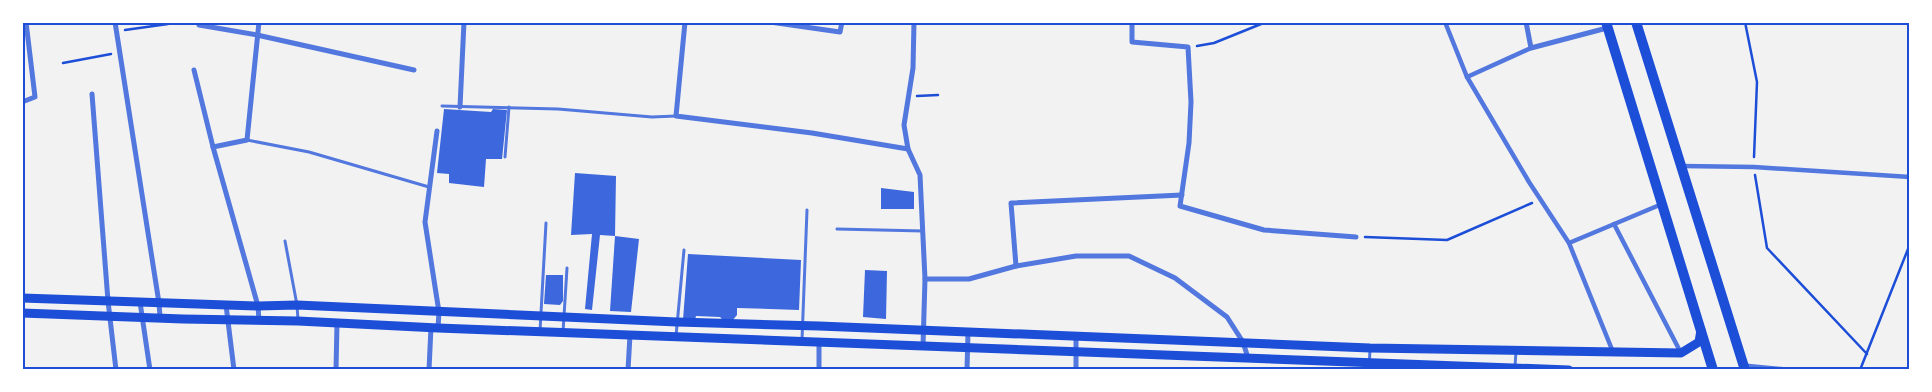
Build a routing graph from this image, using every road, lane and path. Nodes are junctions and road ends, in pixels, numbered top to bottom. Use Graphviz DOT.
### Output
graph roads {
  1 [pos="26,22"];
  2 [pos="115,22"];
  3 [pos="259,22"];
  4 [pos="464,22"];
  5 [pos="684,22"];
  6 [pos="770,22"];
  7 [pos="842,22"];
  8 [pos="914,22"];
  9 [pos="1132,22"];
  10 [pos="1266,22"];
  11 [pos="1445,22"];
  12 [pos="1526,22"];
  13 [pos="1745,22"];
  14 [pos="1638,23"];
  15 [pos="168,24"];
  16 [pos="199,25"];
  17 [pos="1607,25"];
  18 [pos="116,31"];
  19 [pos="257,34"];
  20 [pos="1188,47"];
  21 [pos="1531,48"];
  22 [pos="120,52"];
  23 [pos="63,64"];
  24 [pos="194,70"];
  25 [pos="414,70"];
  26 [pos="1467,77"];
  27 [pos="92,94"];
  28 [pos="938,95"];
  29 [pos="908,96"];
  30 [pos="22,102"];
  31 [pos="442,106"];
  32 [pos="460,107"];
  33 [pos="509,107"];
  34 [pos="676,116"];
  35 [pos="437,131"];
  36 [pos="248,140"];
  37 [pos="213,147"];
  38 [pos="908,148"];
  39 [pos="505,157"];
  40 [pos="1682,166"];
  41 [pos="1754,166"];
  42 [pos="1910,177"];
  43 [pos="430,187"];
  44 [pos="1182,195"];
  45 [pos="1541,200"];
  46 [pos="1662,204"];
  47 [pos="807,210"];
  48 [pos="546,223"];
  49 [pos="1614,224"];
  50 [pos="837,229"];
  51 [pos="923,231"];
  52 [pos="1356,237"];
  53 [pos="285,241"];
  54 [pos="1569,243"];
  55 [pos="1910,244"];
  56 [pos="684,250"];
  57 [pos="1016,266"];
  58 [pos="567,268"];
  59 [pos="925,279"];
  60 [pos="22,298"];
  61 [pos="108,301"];
  62 [pos="140,302"];
  63 [pos="159,303"];
  64 [pos="226,305"];
  65 [pos="297,305"];
  66 [pos="258,306"];
  67 [pos="22,312"];
  68 [pos="438,312"];
  69 [pos="110,316"];
  70 [pos="540,316"];
  71 [pos="142,317"];
  72 [pos="160,317"];
  73 [pos="564,317"];
  74 [pos="227,320"];
  75 [pos="298,320"];
  76 [pos="259,321"];
  77 [pos="337,322"];
  78 [pos="677,322"];
  79 [pos="802,325"];
  80 [pos="819,326"];
  81 [pos="434,328"];
  82 [pos="1701,329"];
  83 [pos="924,330"];
  84 [pos="540,331"];
  85 [pos="563,332"];
  86 [pos="968,332"];
  87 [pos="630,335"];
  88 [pos="676,336"];
  89 [pos="1076,336"];
  90 [pos="802,341"];
  91 [pos="819,342"];
  92 [pos="1243,342"];
  93 [pos="924,346"];
  94 [pos="967,347"];
  95 [pos="1370,348"];
  96 [pos="1516,350"];
  97 [pos="1076,352"];
  98 [pos="1613,353"];
  99 [pos="1681,353"];
  100 [pos="1867,354"];
  101 [pos="1248,358"];
  102 [pos="1369,366"];
  103 [pos="1452,367"];
  104 [pos="1744,367"];
  105 [pos="1515,368"];
  106 [pos="116,370"];
  107 [pos="150,370"];
  108 [pos="234,370"];
  109 [pos="336,370"];
  110 [pos="429,370"];
  111 [pos="628,370"];
  112 [pos="819,370"];
  113 [pos="967,370"];
  114 [pos="1076,370"];
  115 [pos="1569,370"];
  116 [pos="1713,370"];
  117 [pos="1800,370"];
  118 [pos="1860,370"];
  1 -- 30 [label="street"];
  2 -- 18 [label="street"];
  3 -- 19 [label="street"];
  4 -- 32 [label="street"];
  5 -- 34 [label="street"];
  6 -- 7 [label="street"];
  8 -- 29 [label="street"];
  9 -- 20 [label="street"];
  10 -- 20 [label="path"];
  11 -- 26 [label="street"];
  12 -- 21 [label="street"];
  13 -- 41 [label="path"];
  14 -- 40 [label="main road"];
  15 -- 18 [label="path"];
  16 -- 19 [label="street"];
  17 -- 21 [label="street"];
  17 -- 46 [label="main road"];
  18 -- 22 [label="street"];
  19 -- 25 [label="street"];
  19 -- 36 [label="street"];
  20 -- 44 [label="street"];
  21 -- 26 [label="street"];
  22 -- 23 [label="path"];
  22 -- 63 [label="street"];
  24 -- 37 [label="street"];
  26 -- 45 [label="street"];
  27 -- 61 [label="street"];
  28 -- 29 [label="path"];
  29 -- 38 [label="street"];
  31 -- 32 [label="lane"];
  32 -- 33 [label="lane"];
  33 -- 34 [label="lane"];
  33 -- 39 [label="lane"];
  34 -- 38 [label="street"];
  35 -- 43 [label="street"];
  36 -- 37 [label="street"];
  36 -- 43 [label="lane"];
  37 -- 66 [label="street"];
  38 -- 51 [label="street"];
  40 -- 41 [label="street"];
  40 -- 104 [label="main road"];
  41 -- 42 [label="street"];
  41 -- 100 [label="path"];
  43 -- 68 [label="street"];
  44 -- 52 [label="street"];
  44 -- 57 [label="street"];
  45 -- 52 [label="path"];
  45 -- 54 [label="street"];
  46 -- 49 [label="street"];
  46 -- 82 [label="main road"];
  47 -- 79 [label="lane"];
  48 -- 70 [label="lane"];
  49 -- 54 [label="street"];
  49 -- 99 [label="street"];
  50 -- 51 [label="lane"];
  51 -- 59 [label="street"];
  53 -- 65 [label="lane"];
  54 -- 98 [label="street"];
  55 -- 100 [label="path"];
  56 -- 78 [label="lane"];
  57 -- 59 [label="street"];
  57 -- 92 [label="street"];
  58 -- 73 [label="lane"];
  59 -- 83 [label="street"];
  60 -- 61 [label="main road"];
  61 -- 62 [label="main road"];
  61 -- 69 [label="street"];
  62 -- 63 [label="main road"];
  62 -- 71 [label="street"];
  63 -- 64 [label="main road"];
  63 -- 72 [label="street"];
  64 -- 66 [label="main road"];
  64 -- 74 [label="street"];
  65 -- 66 [label="main road"];
  65 -- 68 [label="main road"];
  65 -- 75 [label="lane"];
  66 -- 76 [label="street"];
  67 -- 69 [label="main road"];
  68 -- 70 [label="main road"];
  68 -- 81 [label="street"];
  69 -- 71 [label="main road"];
  69 -- 106 [label="street"];
  70 -- 73 [label="main road"];
  70 -- 84 [label="lane"];
  71 -- 72 [label="main road"];
  71 -- 107 [label="street"];
  72 -- 74 [label="main road"];
  73 -- 78 [label="main road"];
  73 -- 85 [label="lane"];
  74 -- 76 [label="main road"];
  74 -- 108 [label="street"];
  75 -- 76 [label="main road"];
  75 -- 77 [label="main road"];
  77 -- 81 [label="main road"];
  77 -- 109 [label="street"];
  78 -- 79 [label="main road"];
  78 -- 88 [label="lane"];
  79 -- 80 [label="main road"];
  79 -- 90 [label="lane"];
  80 -- 83 [label="main road"];
  80 -- 91 [label="main road"];
  81 -- 84 [label="main road"];
  81 -- 110 [label="street"];
  82 -- 99 [label="main road"];
  82 -- 116 [label="main road"];
  83 -- 86 [label="main road"];
  83 -- 93 [label="street"];
  84 -- 85 [label="main road"];
  85 -- 87 [label="main road"];
  86 -- 89 [label="main road"];
  86 -- 94 [label="street"];
  87 -- 88 [label="main road"];
  87 -- 111 [label="street"];
  88 -- 90 [label="main road"];
  89 -- 92 [label="main road"];
  89 -- 97 [label="street"];
  90 -- 91 [label="main road"];
  91 -- 93 [label="main road"];
  91 -- 112 [label="street"];
  92 -- 95 [label="main road"];
  92 -- 101 [label="street"];
  93 -- 94 [label="main road"];
  94 -- 97 [label="main road"];
  94 -- 113 [label="street"];
  95 -- 96 [label="main road"];
  95 -- 102 [label="lane"];
  96 -- 98 [label="main road"];
  96 -- 105 [label="lane"];
  97 -- 101 [label="main road"];
  97 -- 114 [label="street"];
  98 -- 99 [label="main road"];
  100 -- 118 [label="path"];
  101 -- 102 [label="main road"];
  102 -- 103 [label="main road"];
  103 -- 105 [label="main road"];
  104 -- 117 [label="lane"];
  105 -- 115 [label="main road"];
}
